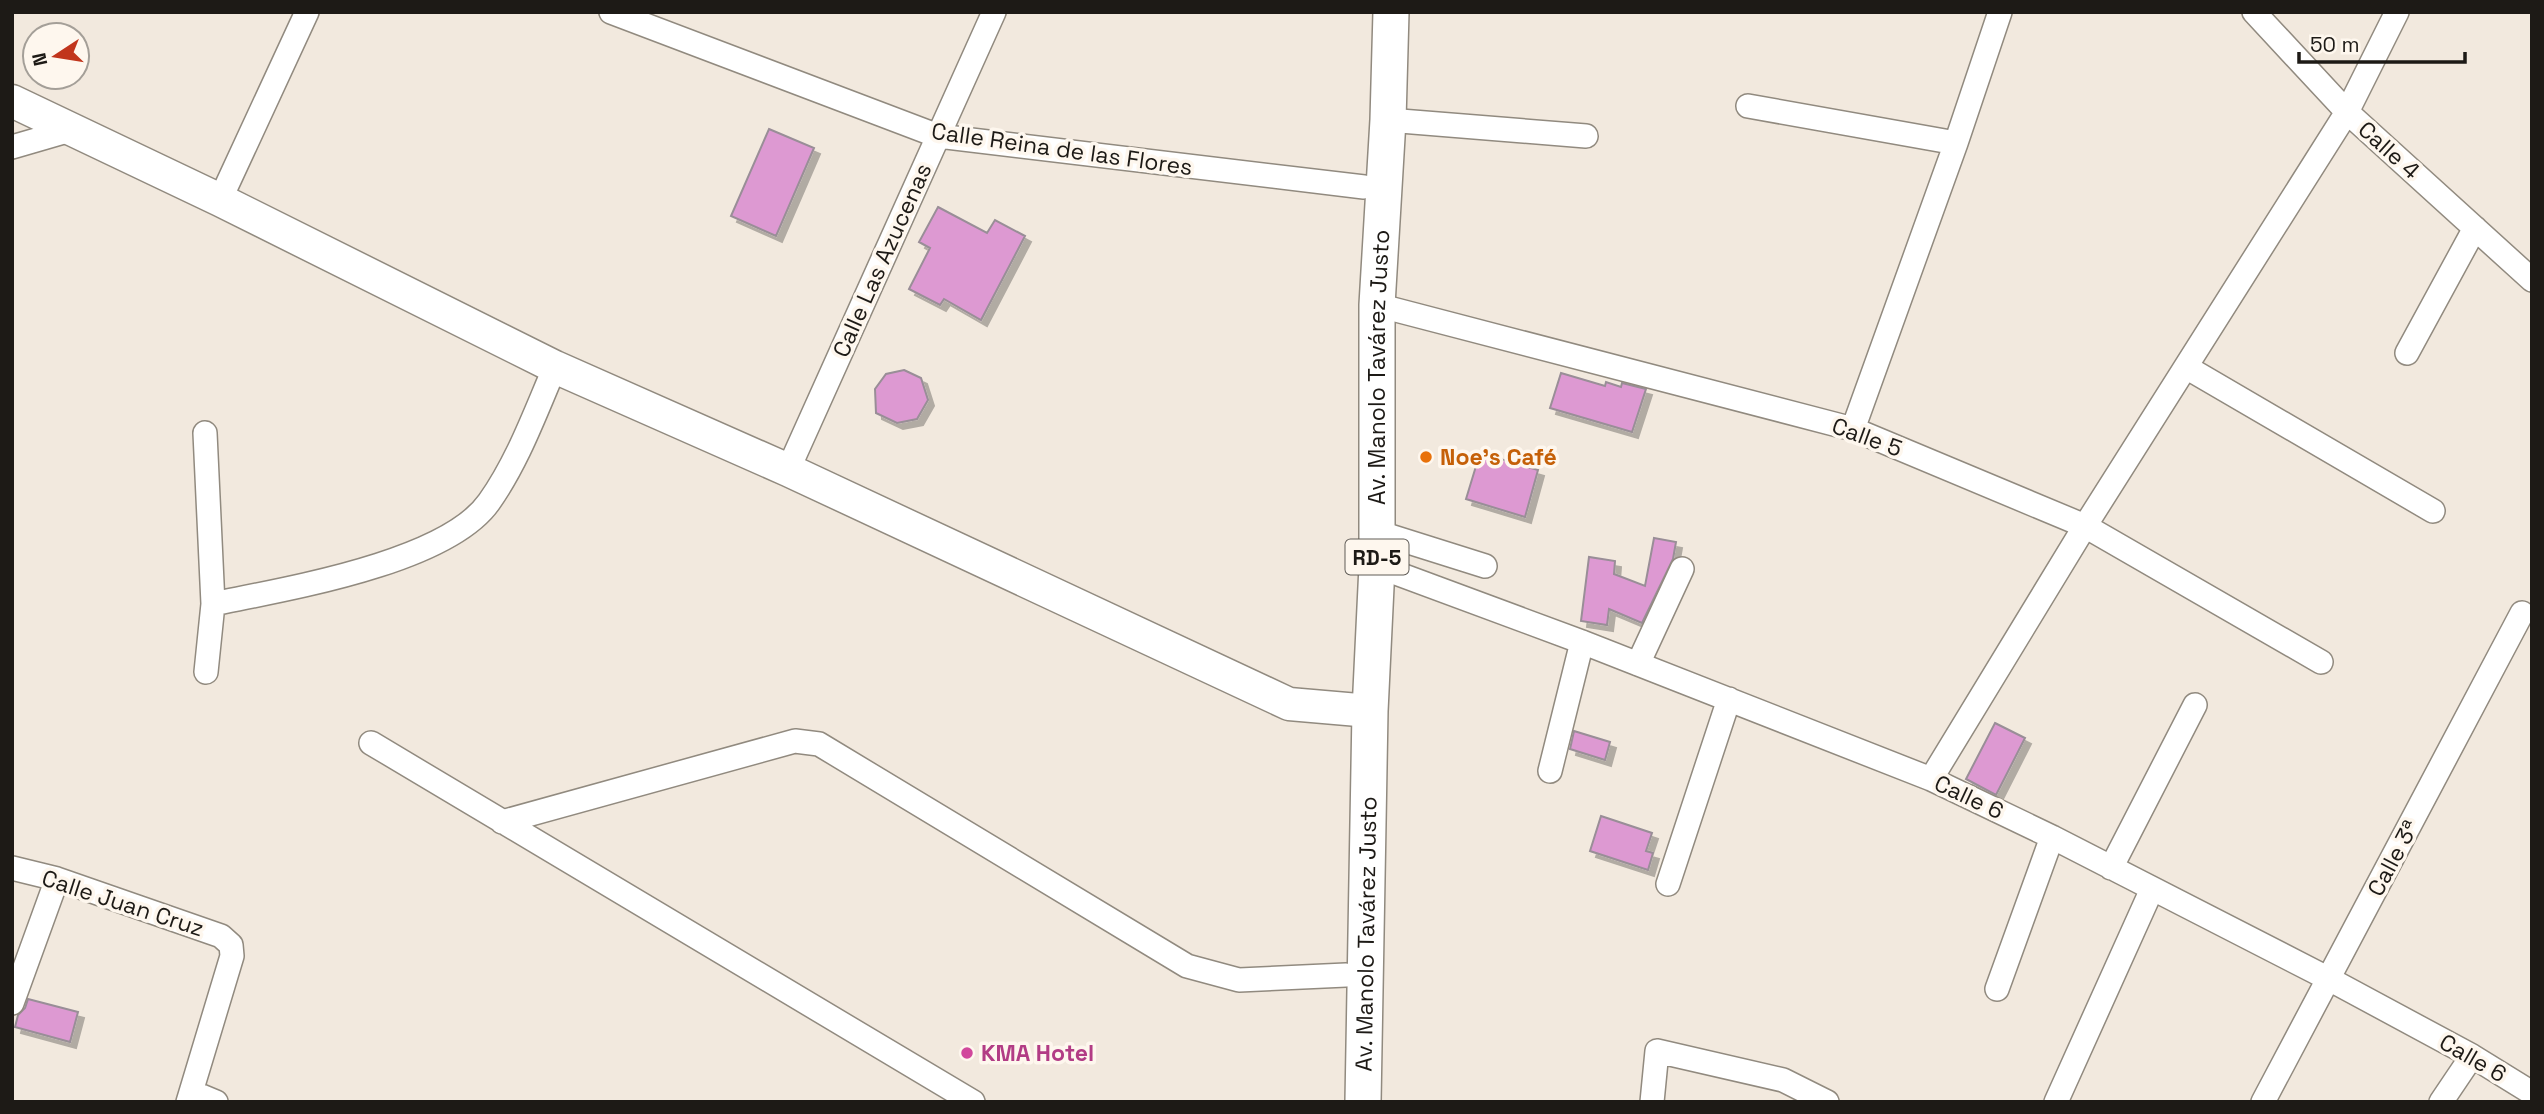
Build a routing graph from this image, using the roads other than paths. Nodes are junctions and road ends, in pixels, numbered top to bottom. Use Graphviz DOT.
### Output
graph roads {
  1 [pos="307,12"];
  2 [pos="611,12"];
  3 [pos="993,12"];
  4 [pos="1368,12"];
  5 [pos="1391,12"];
  6 [pos="2000,12"];
  7 [pos="2254,12"];
  8 [pos="2398,12"];
  9 [pos="12,101"];
  10 [pos="1748,106"];
  11 [pos="2347,112"];
  12 [pos="1388,121"];
  13 [pos="74,129"];
  14 [pos="938,136"];
  15 [pos="1586,136"];
  16 [pos="1956,143"];
  17 [pos="12,148"];
  18 [pos="1364,187"];
  19 [pos="220,200"];
  20 [pos="2475,228"];
  21 [pos="2532,280"];
  22 [pos="1377,305"];
  23 [pos="2407,353"];
  24 [pos="2186,367"];
  25 [pos="555,368"];
  26 [pos="1853,429"];
  27 [pos="205,433"];
  28 [pos="788,470"];
  29 [pos="2433,511"];
  30 [pos="2085,526"];
  31 [pos="1377,532"];
  32 [pos="1377,566"];
  33 [pos="1485,566"];
  34 [pos="1682,569"];
  35 [pos="213,604"];
  36 [pos="2522,613"];
  37 [pos="1582,642"];
  38 [pos="2321,662"];
  39 [pos="1639,664"];
  40 [pos="206,672"];
  41 [pos="1729,699"];
  42 [pos="2194,705"];
  43 [pos="1359,711"];
  44 [pos="371,743"];
  45 [pos="1549,771"];
  46 [pos="1931,779"];
  47 [pos="502,822"];
  48 [pos="2052,837"];
  49 [pos="12,868"];
  50 [pos="2111,868"];
  51 [pos="57,879"];
  52 [pos="1668,884"];
  53 [pos="2152,889"];
  54 [pos="1346,975"];
  55 [pos="2329,979"];
  56 [pos="1997,989"];
  57 [pos="12,1003"];
  58 [pos="2472,1056"];
  59 [pos="2532,1093"];
  60 [pos="190,1097"];
  61 [pos="216,1102"];
  62 [pos="973,1102"];
  63 [pos="1343,1102"];
  64 [pos="1363,1102"];
  65 [pos="1652,1102"];
  66 [pos="1827,1102"];
  67 [pos="2056,1102"];
  68 [pos="2263,1102"];
  69 [pos="2441,1102"];
  1 -- 19 [label="street"];
  2 -- 14 [label="street, Calle Reina de las Flores"];
  3 -- 14 [label="street, Calle Las Azucenas"];
  4 -- 18 [label="main road, Av. Manolo Tavárez Justo / RD-5"];
  5 -- 12 [label="main road, Av. Manolo Tavárez Justo / RD-5"];
  6 -- 16 [label="street"];
  7 -- 11 [label="street, Calle 4"];
  8 -- 11 [label="street"];
  9 -- 13 [label="street"];
  10 -- 16 [label="street"];
  11 -- 20 [label="street, Calle 4"];
  11 -- 24 [label="street"];
  12 -- 15 [label="street"];
  12 -- 22 [label="main road, Av. Manolo Tavárez Justo / RD-5"];
  13 -- 17 [label="street"];
  13 -- 19 [label="street"];
  14 -- 18 [label="street, Calle Reina de las Flores"];
  14 -- 28 [label="street, Calle Las Azucenas"];
  16 -- 26 [label="street"];
  18 -- 43 [label="main road, Av. Manolo Tavárez Justo / RD-5"];
  19 -- 25 [label="street"];
  20 -- 21 [label="street, Calle 4"];
  20 -- 23 [label="street"];
  22 -- 26 [label="street, Calle 5"];
  22 -- 31 [label="main road, Av. Manolo Tavárez Justo / RD-5"];
  24 -- 29 [label="street"];
  24 -- 30 [label="street"];
  25 -- 28 [label="street"];
  25 -- 35 [label="street"];
  26 -- 30 [label="street, Calle 5"];
  27 -- 35 [label="street"];
  28 -- 43 [label="street"];
  30 -- 38 [label="street, Calle 5"];
  30 -- 46 [label="street"];
  31 -- 32 [label="main road, Av. Manolo Tavárez Justo / RD-5"];
  31 -- 33 [label="street"];
  32 -- 37 [label="street, Calle 6"];
  32 -- 43 [label="main road, Av. Manolo Tavárez Justo / RD-5"];
  34 -- 39 [label="street"];
  35 -- 40 [label="street"];
  36 -- 55 [label="street, Calle 3ª"];
  37 -- 39 [label="street, Calle 6"];
  37 -- 45 [label="street"];
  39 -- 41 [label="street, Calle 6"];
  41 -- 46 [label="street, Calle 6"];
  41 -- 52 [label="street"];
  42 -- 50 [label="street"];
  43 -- 54 [label="main road, Av. Manolo Tavárez Justo / RD-5"];
  43 -- 64 [label="main road, Av. Manolo Tavárez Justo / RD-5"];
  44 -- 47 [label="street"];
  46 -- 48 [label="street, Calle 6"];
  47 -- 54 [label="street"];
  47 -- 62 [label="street"];
  48 -- 50 [label="street, Calle 6"];
  48 -- 56 [label="street"];
  49 -- 51 [label="street, Calle Juan Cruz"];
  50 -- 53 [label="street, Calle 6"];
  51 -- 57 [label="street"];
  51 -- 60 [label="street, Calle Juan Cruz"];
  53 -- 55 [label="street, Calle 6"];
  53 -- 67 [label="street"];
  54 -- 63 [label="main road, Av. Manolo Tavárez Justo / RD-5"];
  55 -- 58 [label="street, Calle 6"];
  55 -- 68 [label="street, Calle 3ª"];
  58 -- 59 [label="street, Calle 6"];
  58 -- 69 [label="street"];
  60 -- 61 [label="street"];
  65 -- 66 [label="street"];
}
